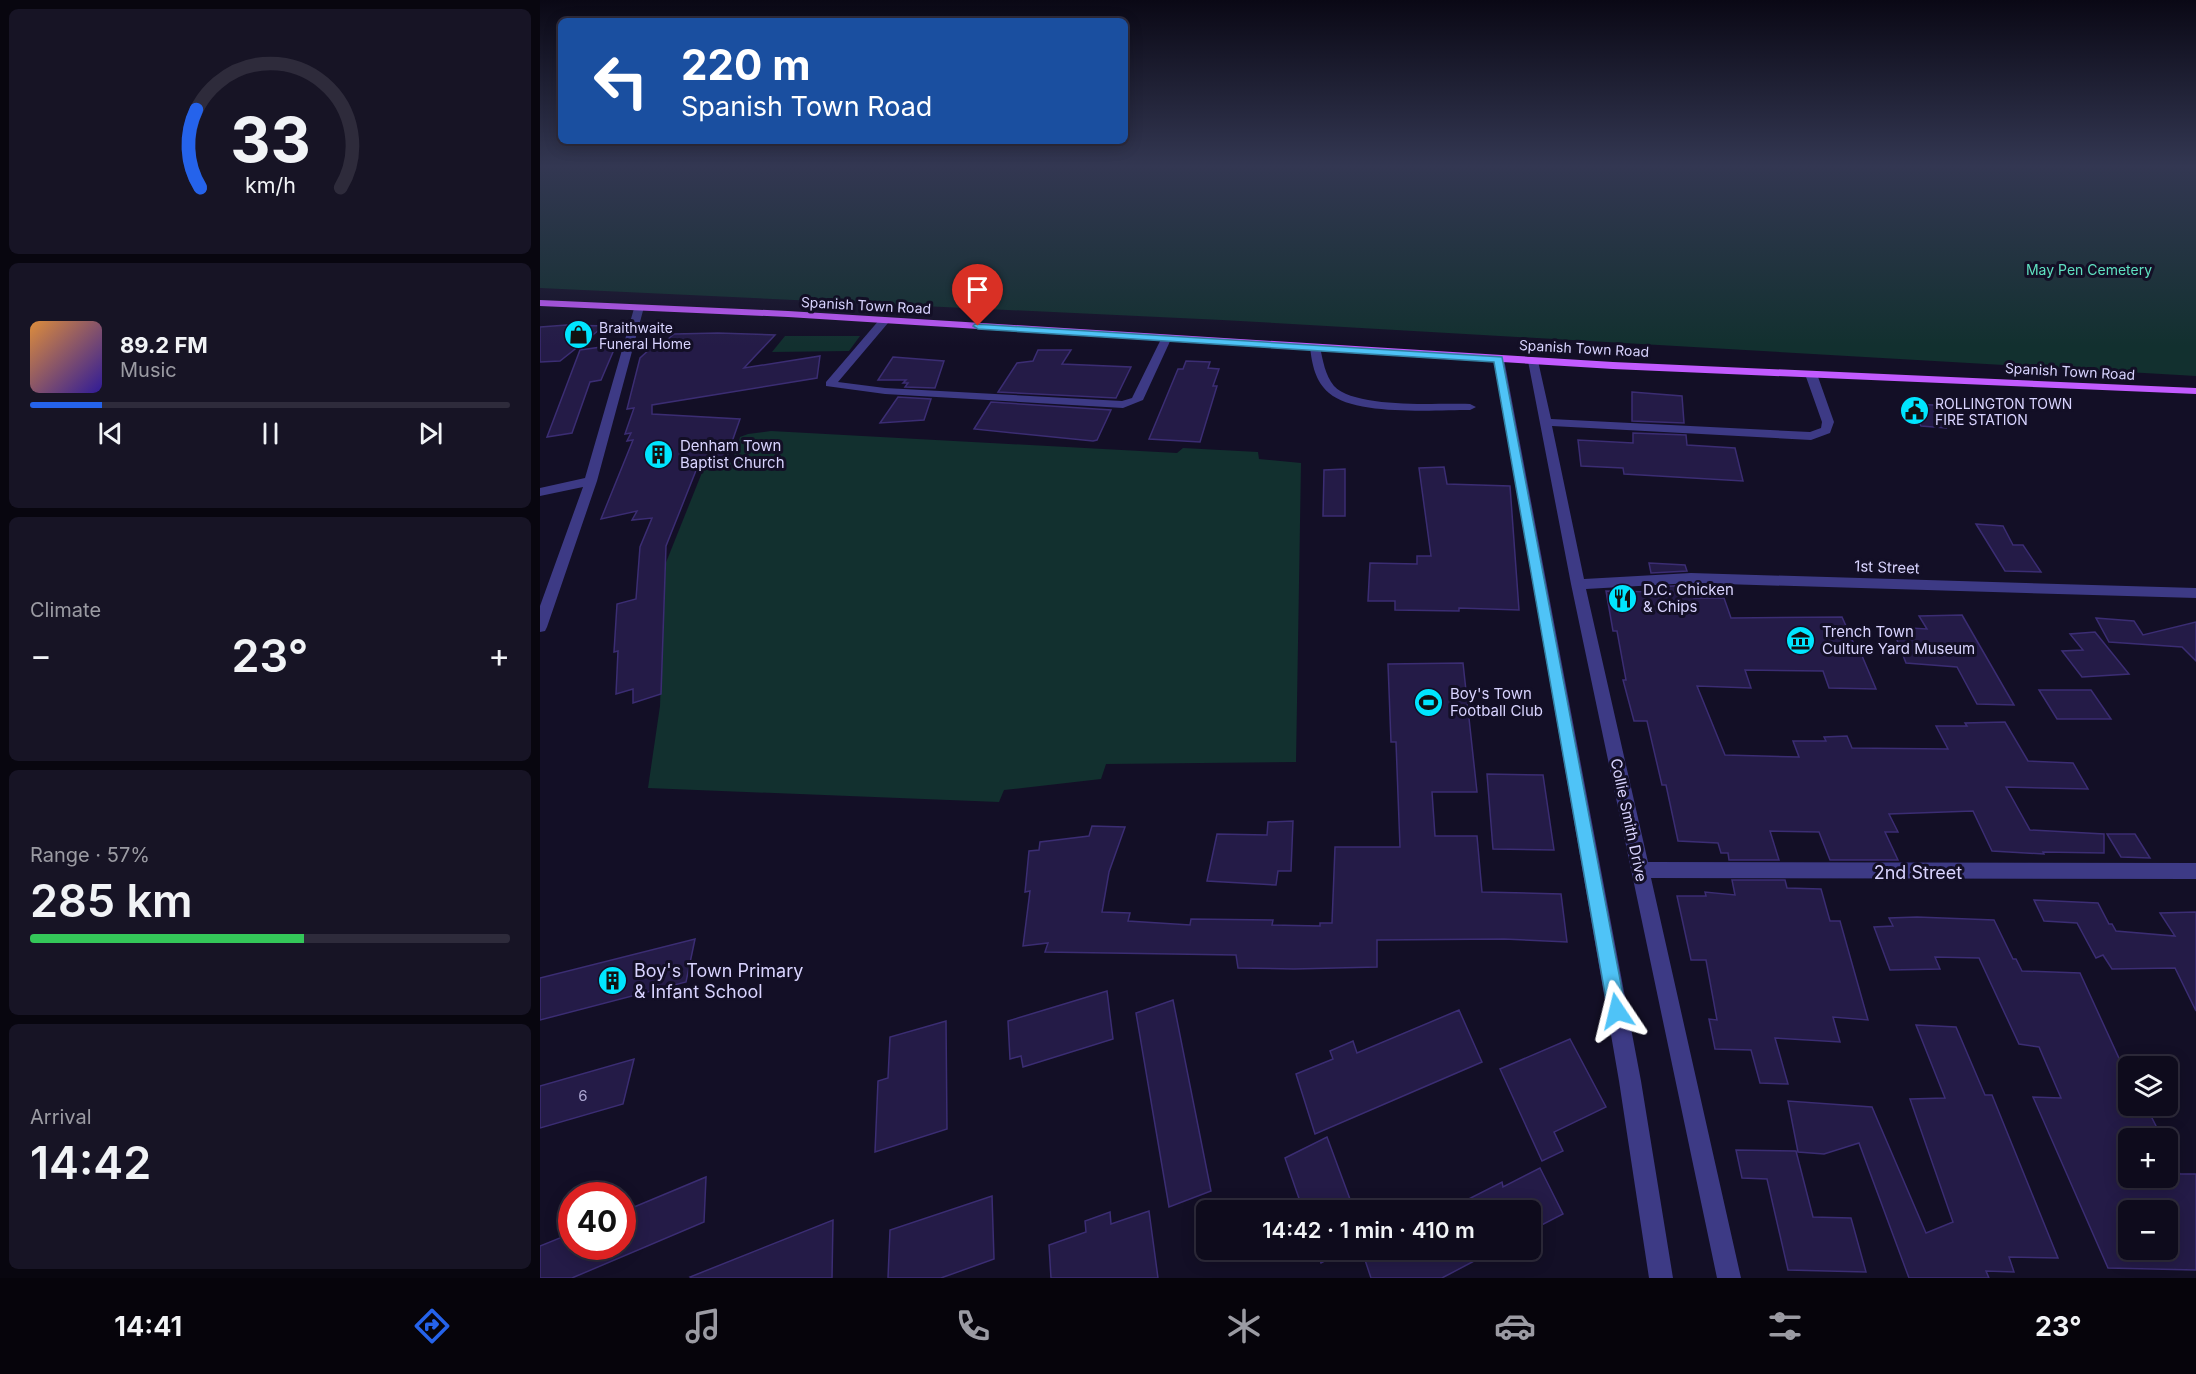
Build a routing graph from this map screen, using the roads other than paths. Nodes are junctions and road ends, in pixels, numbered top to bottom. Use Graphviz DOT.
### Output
graph roads {
  1 [pos="540,303"];
  2 [pos="639,307"];
  3 [pos="884,321"];
  4 [pos="1167,337"];
  5 [pos="1315,347"];
  6 [pos="1499,359"];
  7 [pos="1533,361"];
  8 [pos="1811,374"];
  9 [pos="2196,391"];
  10 [pos="1470,407"];
  11 [pos="1545,422"];
  12 [pos="591,481"];
  13 [pos="540,492"];
  14 [pos="1578,584"];
  15 [pos="2196,592"];
  16 [pos="540,627"];
  17 [pos="1640,870"];
  18 [pos="2196,871"];
  19 [pos="1661,1278"];
  20 [pos="1729,1278"];
  1 -- 2 [label="main road, Spanish Town Road"];
  2 -- 3 [label="main road, Spanish Town Road"];
  2 -- 12 [label="street"];
  3 -- 4 [label="main road, Spanish Town Road"];
  3 -- 4 [label="street"];
  4 -- 5 [label="main road, Spanish Town Road"];
  5 -- 6 [label="main road, Spanish Town Road"];
  5 -- 10 [label="street"];
  6 -- 7 [label="main road, Spanish Town Road"];
  6 -- 19 [label="street"];
  7 -- 8 [label="main road, Spanish Town Road"];
  7 -- 11 [label="street, Collie Smith Drive"];
  8 -- 9 [label="main road, Spanish Town Road"];
  8 -- 11 [label="street"];
  11 -- 14 [label="street, Collie Smith Drive"];
  12 -- 13 [label="street"];
  12 -- 16 [label="street"];
  14 -- 15 [label="street, 1st Street"];
  14 -- 17 [label="street, Collie Smith Drive"];
  17 -- 18 [label="street, 2nd Street"];
  17 -- 20 [label="street, Collie Smith Drive"];
}
